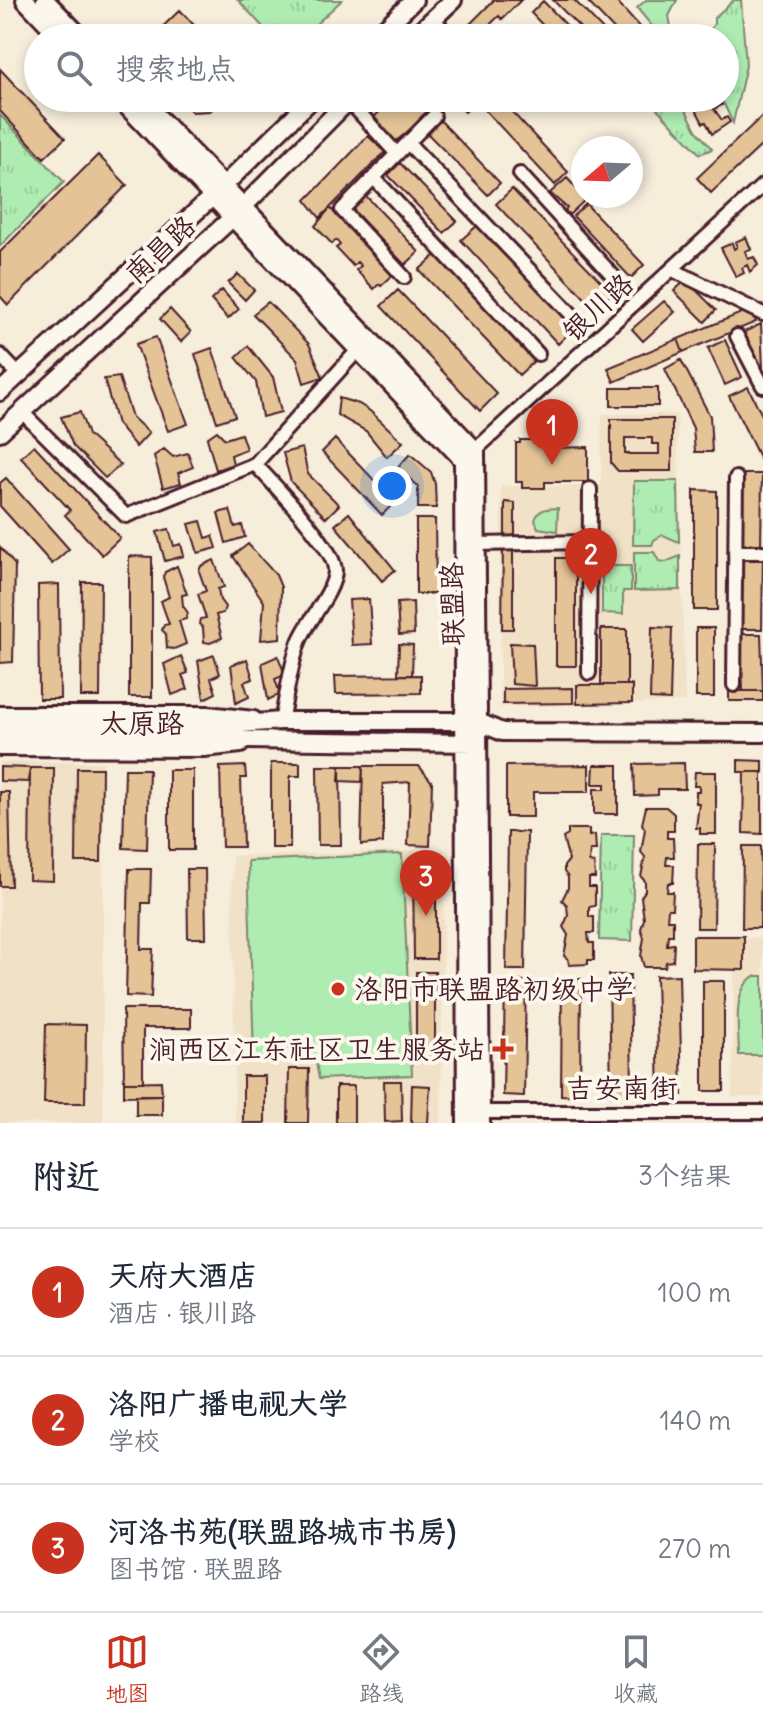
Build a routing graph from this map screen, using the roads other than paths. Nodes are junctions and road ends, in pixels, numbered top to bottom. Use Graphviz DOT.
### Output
graph roads {
  1 [pos="25,0"];
  2 [pos="45,0"];
  3 [pos="414,0"];
  4 [pos="453,0"];
  5 [pos="433,19"];
  6 [pos="48,24"];
  7 [pos="68,24"];
  8 [pos="389,24"];
  9 [pos="428,24"];
  10 [pos="438,24"];
  11 [pos="134,112"];
  12 [pos="152,112"];
  13 [pos="299,112"];
  14 [pos="337,112"];
  15 [pos="361,112"];
  16 [pos="434,116"];
  17 [pos="408,143"];
  18 [pos="397,154"];
  19 [pos="520,174"];
  20 [pos="374,178"];
  21 [pos="763,185"];
  22 [pos="218,190"];
  23 [pos="238,211"];
  24 [pos="673,270"];
  25 [pos="404,277"];
  26 [pos="616,279"];
  27 [pos="763,314"];
  28 [pos="576,319"];
  29 [pos="737,336"];
  30 [pos="358,350"];
  31 [pos="538,354"];
  32 [pos="0,355"];
  33 [pos="19,375"];
  34 [pos="763,386"];
  35 [pos="0,392"];
  36 [pos="22,412"];
  37 [pos="0,432"];
  38 [pos="469,456"];
  39 [pos="255,464"];
  40 [pos="736,478"];
  41 [pos="590,489"];
  42 [pos="590,542"];
  43 [pos="477,544"];
  44 [pos="735,552"];
  45 [pos="763,552"];
  46 [pos="589,673"];
  47 [pos="734,685"];
  48 [pos="0,713"];
  49 [pos="281,721"];
  50 [pos="471,722"];
  51 [pos="0,726"];
  52 [pos="502,732"];
  53 [pos="763,733"];
  54 [pos="0,737"];
  55 [pos="284,742"];
  56 [pos="471,743"];
  57 [pos="0,749"];
  58 [pos="763,1112"];
  59 [pos="481,1118"];
  60 [pos="466,1123"];
  1 -- 6 [label="main road"];
  2 -- 7 [label="main road"];
  3 -- 8 [label="main road"];
  4 -- 5 [label="main road"];
  5 -- 9 [label="main road"];
  5 -- 10 [label="street"];
  11 -- 22 [label="main road"];
  12 -- 22 [label="main road"];
  13 -- 22 [label="main road, 南昌路"];
  14 -- 23 [label="main road, 南昌路"];
  15 -- 18 [label="street"];
  16 -- 17 [label="street"];
  17 -- 18 [label="street"];
  17 -- 28 [label="street"];
  18 -- 20 [label="street"];
  19 -- 26 [label="street"];
  20 -- 25 [label="street"];
  20 -- 31 [label="street"];
  21 -- 24 [label="street, 银川路"];
  22 -- 23 [label="main road"];
  22 -- 33 [label="main road, 南昌路"];
  23 -- 30 [label="main road"];
  23 -- 36 [label="main road, 南昌路"];
  23 -- 38 [label="main road"];
  24 -- 27 [label="street"];
  24 -- 38 [label="street, 银川路"];
  29 -- 34 [label="street"];
  30 -- 38 [label="main road"];
  30 -- 39 [label="street"];
  32 -- 33 [label="street"];
  33 -- 35 [label="main road, 南昌路"];
  36 -- 37 [label="main road, 南昌路"];
  36 -- 39 [label="street"];
  38 -- 43 [label="main road, 联盟路"];
  38 -- 50 [label="main road, 联盟路"];
  39 -- 49 [label="street"];
  40 -- 44 [label="street"];
  41 -- 42 [label="street"];
  42 -- 43 [label="street"];
  42 -- 46 [label="street"];
  43 -- 50 [label="main road, 联盟路"];
  44 -- 45 [label="street"];
  44 -- 47 [label="street"];
  48 -- 49 [label="street, 太原路"];
  49 -- 50 [label="main road, 太原路"];
  49 -- 51 [label="main road, 太原路"];
  50 -- 52 [label="main road, 太原路"];
  50 -- 56 [label="main road, 联盟路"];
  52 -- 53 [label="main road, 太原路"];
  52 -- 56 [label="main road, 太原路"];
  54 -- 55 [label="main road, 太原路"];
  55 -- 56 [label="main road, 太原路"];
  55 -- 57 [label="street, 太原路"];
  56 -- 59 [label="main road, 联盟路"];
  56 -- 60 [label="main road, 联盟路"];
  58 -- 59 [label="street, 吉安南街"];
}
